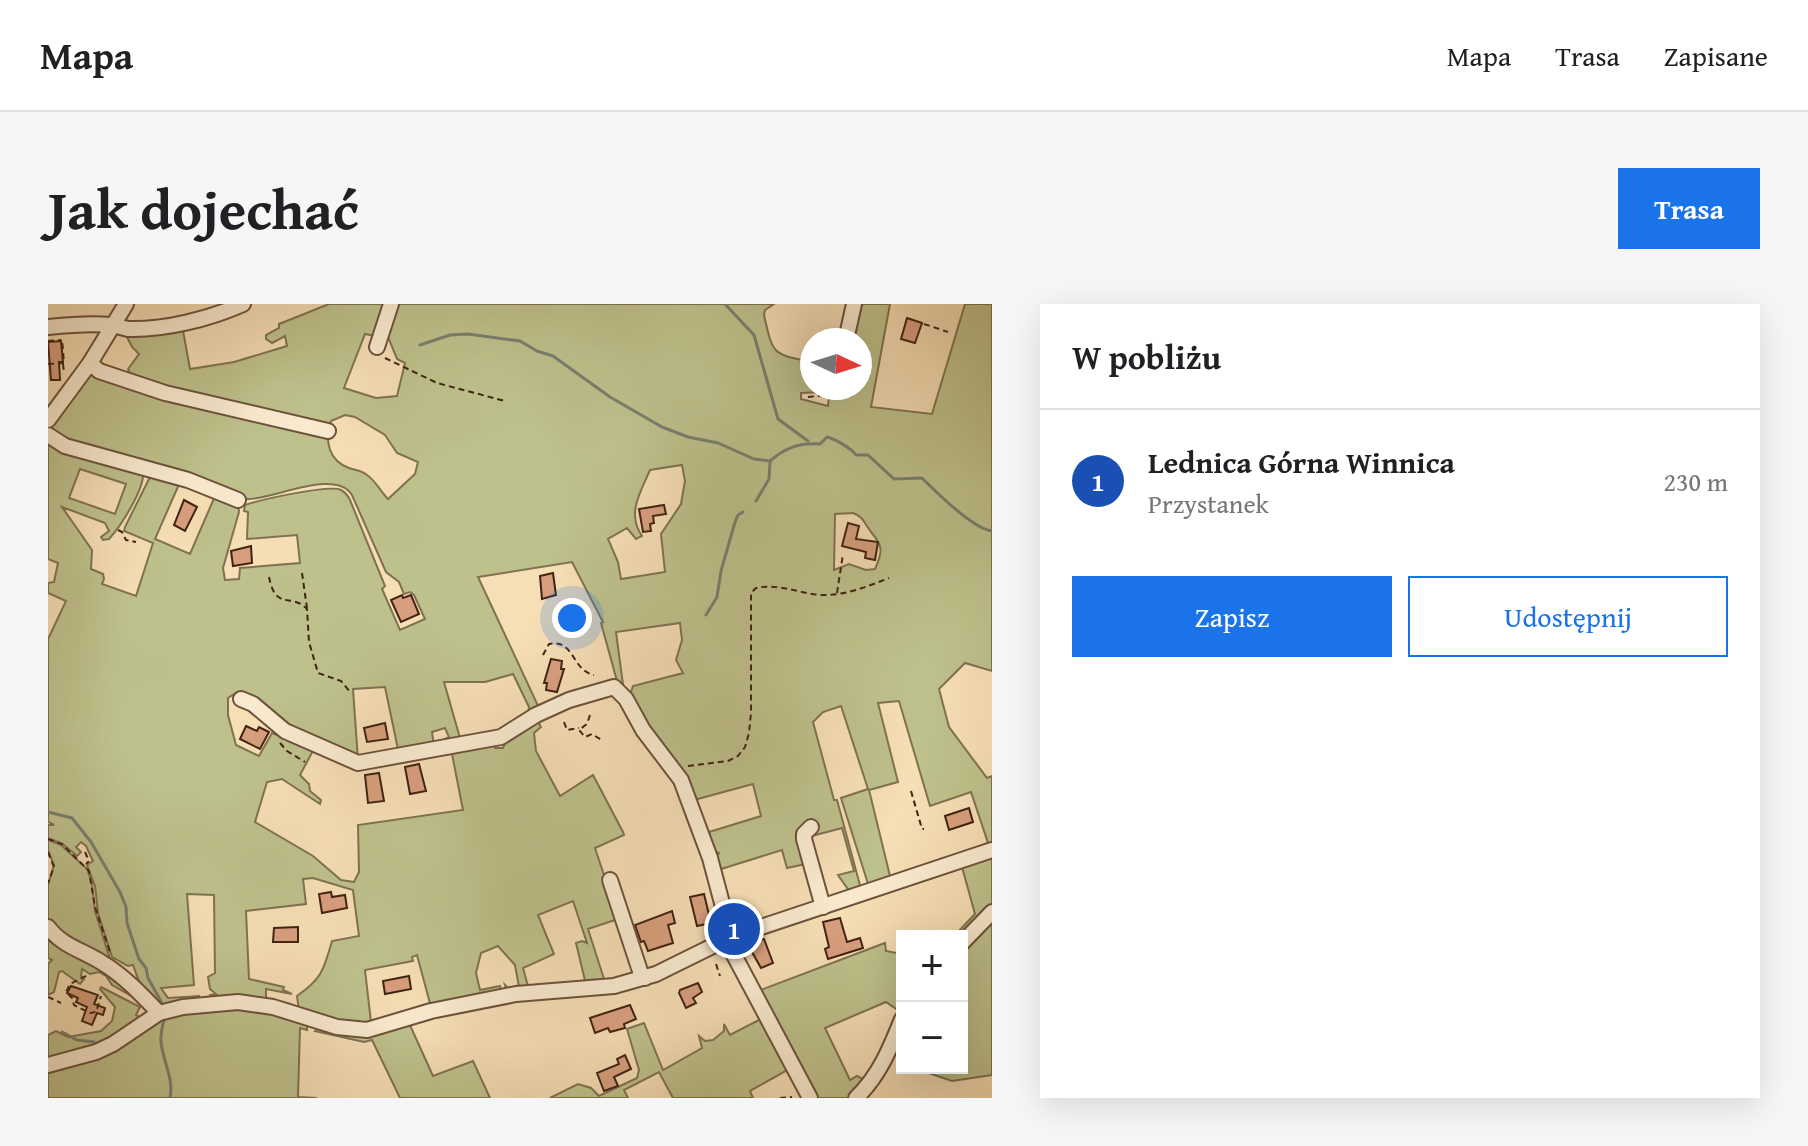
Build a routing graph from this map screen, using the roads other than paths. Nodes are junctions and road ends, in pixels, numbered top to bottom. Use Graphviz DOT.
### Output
graph roads {
  1 [pos="126,304"];
  2 [pos="243,304"];
  3 [pos="391,304"];
  4 [pos="854,304"];
  5 [pos="114,325"];
  6 [pos="48,327"];
  7 [pos="849,328"];
  8 [pos="381,352"];
  9 [pos="90,363"];
  10 [pos="55,402"];
  11 [pos="48,420"];
  12 [pos="328,431"];
  13 [pos="48,435"];
  14 [pos="238,500"];
  15 [pos="241,699"];
  16 [pos="811,827"];
  17 [pos="992,850"];
  18 [pos="610,880"];
  19 [pos="822,903"];
  20 [pos="782,910"];
  21 [pos="800,910"];
  22 [pos="992,912"];
  23 [pos="48,927"];
  24 [pos="968,937"];
  25 [pos="728,938"];
  26 [pos="645,978"];
  27 [pos="159,1013"];
  28 [pos="896,1035"];
  29 [pos="48,1065"];
  30 [pos="810,1098"];
  31 [pos="856,1098"];
  1 -- 5 [label="street"];
  2 -- 5 [label="street"];
  3 -- 8 [label="street"];
  4 -- 7 [label="street"];
  5 -- 6 [label="street"];
  5 -- 9 [label="street"];
  9 -- 10 [label="street"];
  9 -- 12 [label="street"];
  10 -- 11 [label="street"];
  13 -- 14 [label="street"];
  15 -- 25 [label="street"];
  16 -- 19 [label="street"];
  17 -- 19 [label="street"];
  18 -- 26 [label="street"];
  19 -- 21 [label="street"];
  20 -- 21 [label="street"];
  21 -- 25 [label="street"];
  22 -- 24 [label="street"];
  23 -- 27 [label="street"];
  25 -- 26 [label="street"];
  25 -- 30 [label="street"];
  26 -- 27 [label="street"];
  27 -- 29 [label="street"];
  28 -- 31 [label="street"];
}
